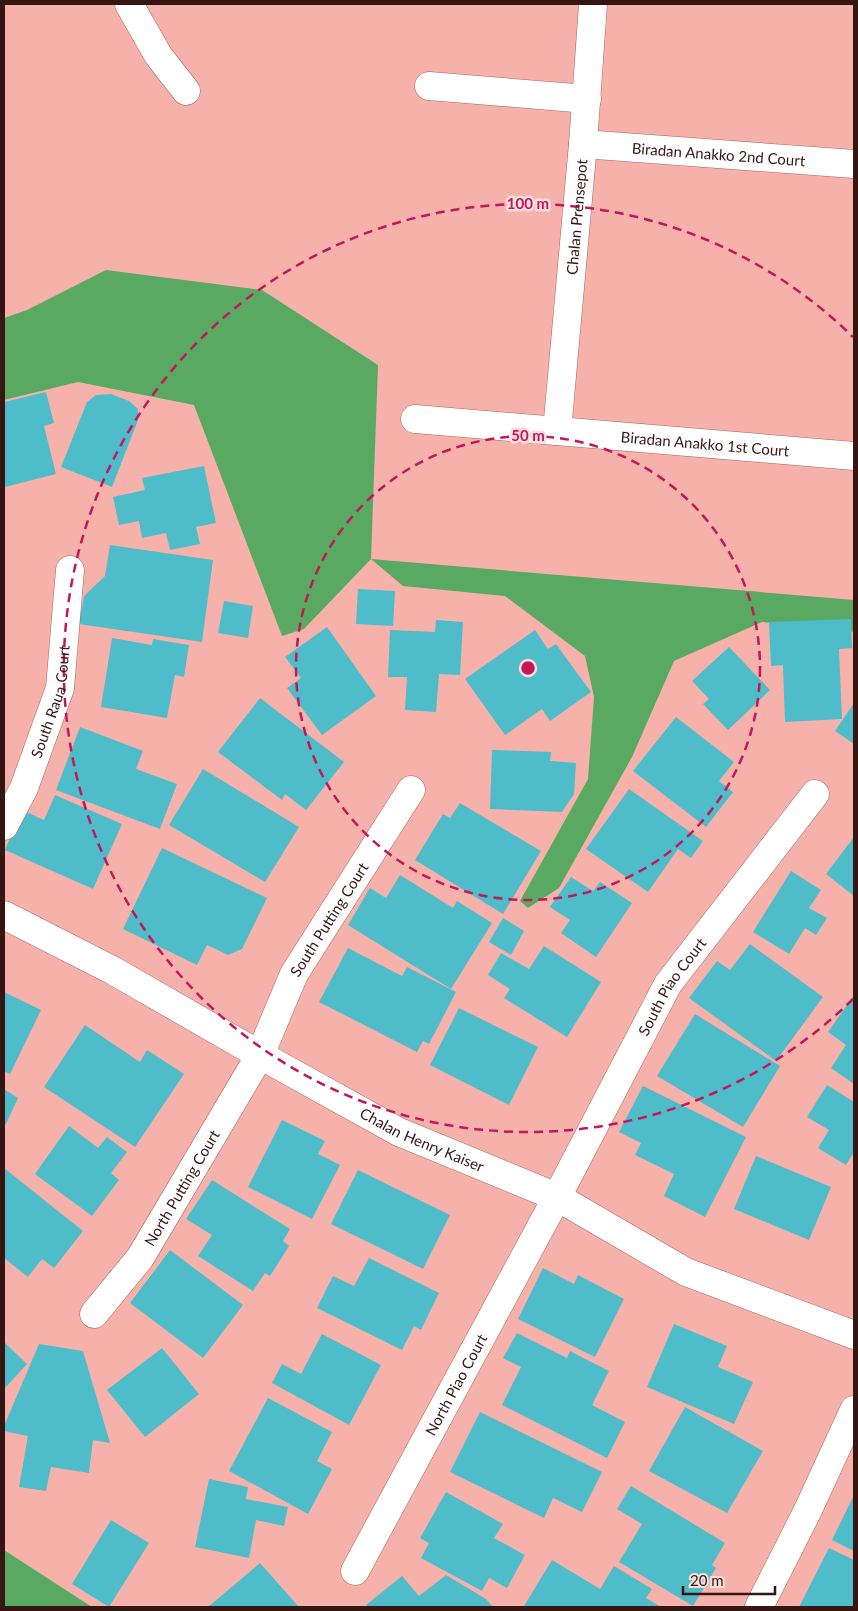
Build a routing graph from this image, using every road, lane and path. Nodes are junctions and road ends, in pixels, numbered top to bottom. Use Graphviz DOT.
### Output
graph roads {
  1 [pos="129,4"];
  2 [pos="593,4"];
  3 [pos="429,86"];
  4 [pos="186,92"];
  5 [pos="587,99"];
  6 [pos="583,144"];
  7 [pos="854,164"];
  8 [pos="416,419"];
  9 [pos="557,431"];
  10 [pos="854,456"];
  11 [pos="70,570"];
  12 [pos="411,790"];
  13 [pos="815,794"];
  14 [pos="4,826"];
  15 [pos="4,916"];
  16 [pos="260,1055"];
  17 [pos="557,1198"];
  18 [pos="94,1314"];
  19 [pos="854,1335"];
  20 [pos="854,1410"];
  21 [pos="355,1571"];
  22 [pos="759,1607"];
  1 -- 4 [label="street"];
  2 -- 5 [label="street, Chalan Prensepot"];
  3 -- 5 [label="street"];
  5 -- 6 [label="street, Chalan Prensepot"];
  6 -- 7 [label="street, Biradan Anakko 2nd Court"];
  6 -- 9 [label="street, Chalan Prensepot"];
  8 -- 9 [label="street, Biradan Anakko 1st Court"];
  9 -- 10 [label="street, Biradan Anakko 1st Court"];
  11 -- 14 [label="street, South Raua Court"];
  12 -- 16 [label="street, South Putting Court"];
  13 -- 17 [label="street, South Piao Court"];
  15 -- 16 [label="street, Chalan Henry Kaiser"];
  16 -- 17 [label="street, Chalan Henry Kaiser"];
  16 -- 18 [label="street, North Putting Court"];
  17 -- 19 [label="street, Chalan Henry Kaiser"];
  17 -- 21 [label="street, North Piao Court"];
  20 -- 22 [label="street"];
}
